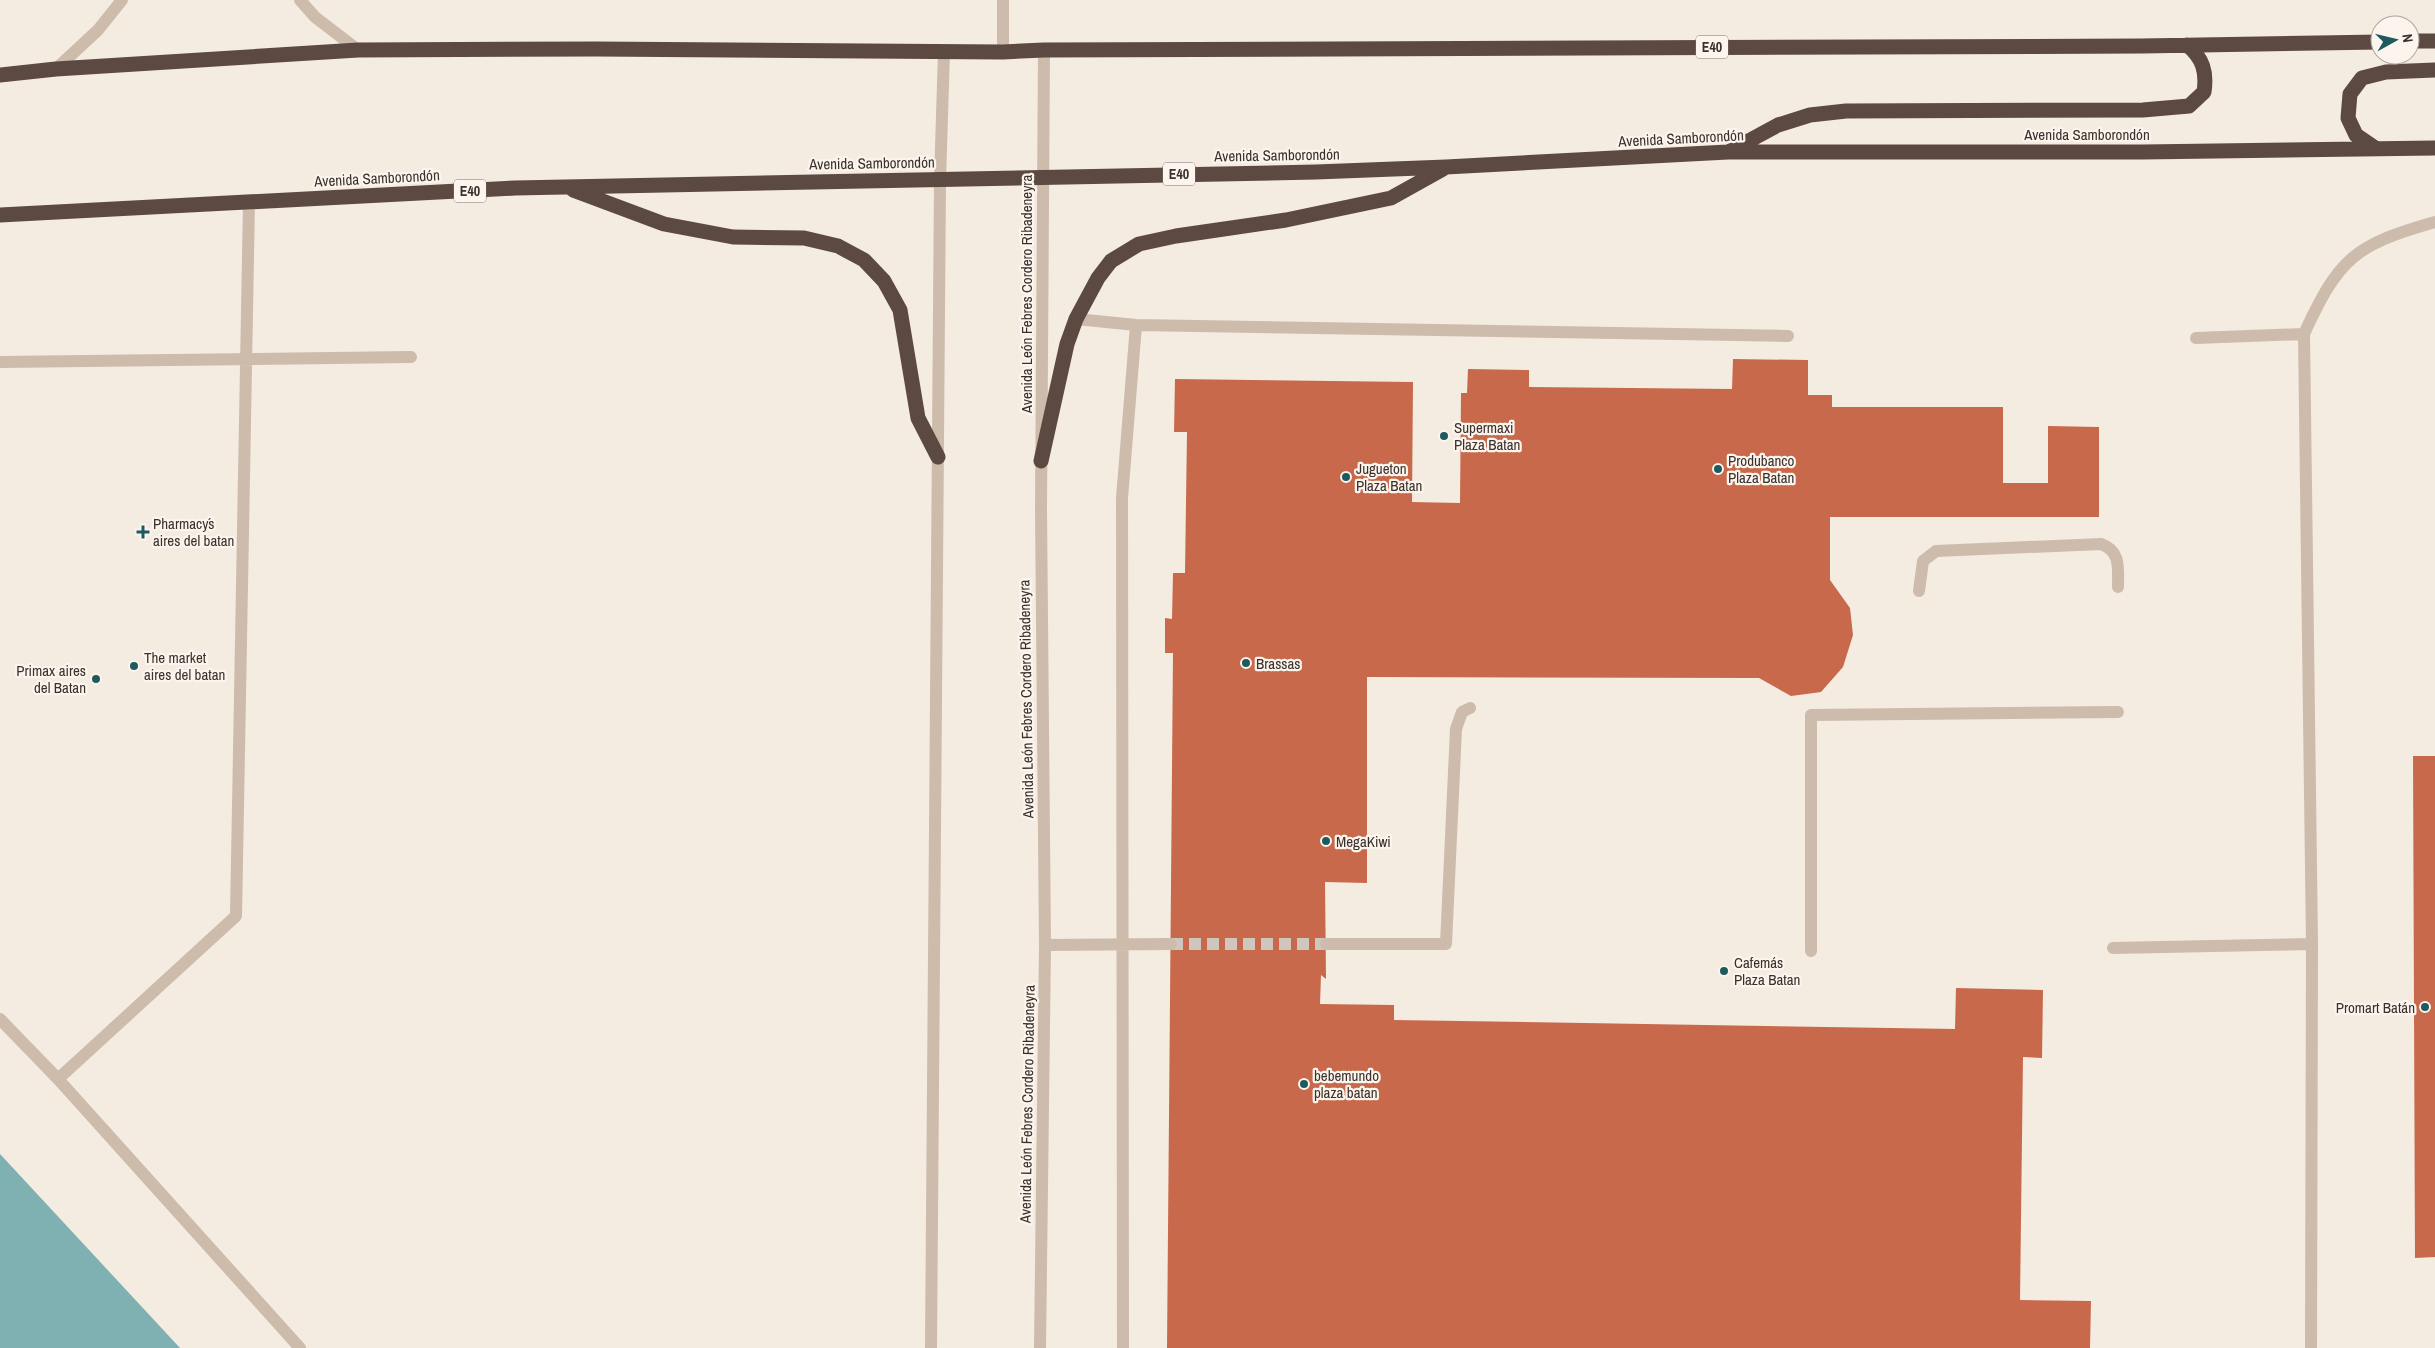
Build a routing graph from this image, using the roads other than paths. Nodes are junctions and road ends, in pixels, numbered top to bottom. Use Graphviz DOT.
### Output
graph roads {
  1 [pos="122,0"];
  2 [pos="300,0"];
  3 [pos="1003,0"];
  4 [pos="2420,41"];
  5 [pos="2435,41"];
  6 [pos="2370,42"];
  7 [pos="2187,45"];
  8 [pos="358,50"];
  9 [pos="1044,50"];
  10 [pos="944,52"];
  11 [pos="1003,52"];
  12 [pos="56,69"];
  13 [pos="2435,70"];
  14 [pos="0,75"];
  15 [pos="2375,148"];
  16 [pos="2435,148"];
  17 [pos="1728,152"];
  18 [pos="1446,167"];
  19 [pos="1043,177"];
  20 [pos="940,180"];
  21 [pos="564,187"];
  22 [pos="249,202"];
  23 [pos="0,215"];
  24 [pos="2435,222"];
  25 [pos="1076,319"];
  26 [pos="1136,325"];
  27 [pos="2304,334"];
  28 [pos="1788,336"];
  29 [pos="2196,338"];
  30 [pos="411,357"];
  31 [pos="247,359"];
  32 [pos="0,362"];
  33 [pos="938,457"];
  34 [pos="1041,461"];
  35 [pos="2118,586"];
  36 [pos="1919,591"];
  37 [pos="1470,708"];
  38 [pos="2118,712"];
  39 [pos="1170,944"];
  40 [pos="1326,944"];
  41 [pos="2312,944"];
  42 [pos="1045,945"];
  43 [pos="1123,945"];
  44 [pos="2113,948"];
  45 [pos="1811,951"];
  46 [pos="0,1019"];
  47 [pos="58,1079"];
  48 [pos="300,1348"];
  49 [pos="931,1348"];
  50 [pos="1040,1348"];
  51 [pos="1123,1348"];
  52 [pos="2311,1348"];
  1 -- 12 [label="street"];
  2 -- 8 [label="street"];
  3 -- 11 [label="street"];
  4 -- 5 [label="highway"];
  6 -- 7 [label="highway, E40"];
  7 -- 9 [label="highway, E40"];
  7 -- 17 [label="highway"];
  8 -- 10 [label="highway, E40"];
  8 -- 12 [label="highway, E40"];
  9 -- 11 [label="highway, E40"];
  9 -- 19 [label="street, Avenida León Febres Cordero Ribadeneyra"];
  10 -- 11 [label="highway, E40"];
  10 -- 20 [label="street"];
  12 -- 14 [label="highway, E40"];
  13 -- 15 [label="highway"];
  15 -- 16 [label="highway, Avenida Samborondón / E40"];
  15 -- 17 [label="highway, Avenida Samborondón / E40"];
  17 -- 18 [label="highway, Avenida Samborondón / E40"];
  18 -- 19 [label="highway, Avenida Samborondón / E40"];
  18 -- 25 [label="highway"];
  19 -- 20 [label="highway, Avenida Samborondón / E40"];
  19 -- 34 [label="street, Avenida León Febres Cordero Ribadeneyra"];
  20 -- 21 [label="highway, Avenida Samborondón / E40"];
  20 -- 33 [label="street"];
  21 -- 22 [label="highway, Avenida Samborondón / E40"];
  21 -- 33 [label="highway"];
  22 -- 23 [label="highway, Avenida Samborondón / E40"];
  22 -- 31 [label="street"];
  24 -- 27 [label="street"];
  25 -- 26 [label="street"];
  25 -- 34 [label="highway"];
  26 -- 28 [label="street"];
  26 -- 43 [label="street"];
  27 -- 29 [label="street"];
  27 -- 41 [label="street"];
  30 -- 31 [label="street"];
  31 -- 32 [label="street"];
  31 -- 47 [label="street"];
  33 -- 49 [label="street"];
  34 -- 42 [label="street, Avenida León Febres Cordero Ribadeneyra"];
  35 -- 36 [label="street"];
  37 -- 40 [label="street"];
  38 -- 45 [label="street"];
  39 -- 43 [label="street"];
  41 -- 44 [label="street"];
  41 -- 52 [label="street"];
  42 -- 43 [label="street"];
  42 -- 50 [label="street, Avenida León Febres Cordero Ribadeneyra"];
  43 -- 51 [label="street"];
  46 -- 47 [label="street"];
  47 -- 48 [label="street"];
}
